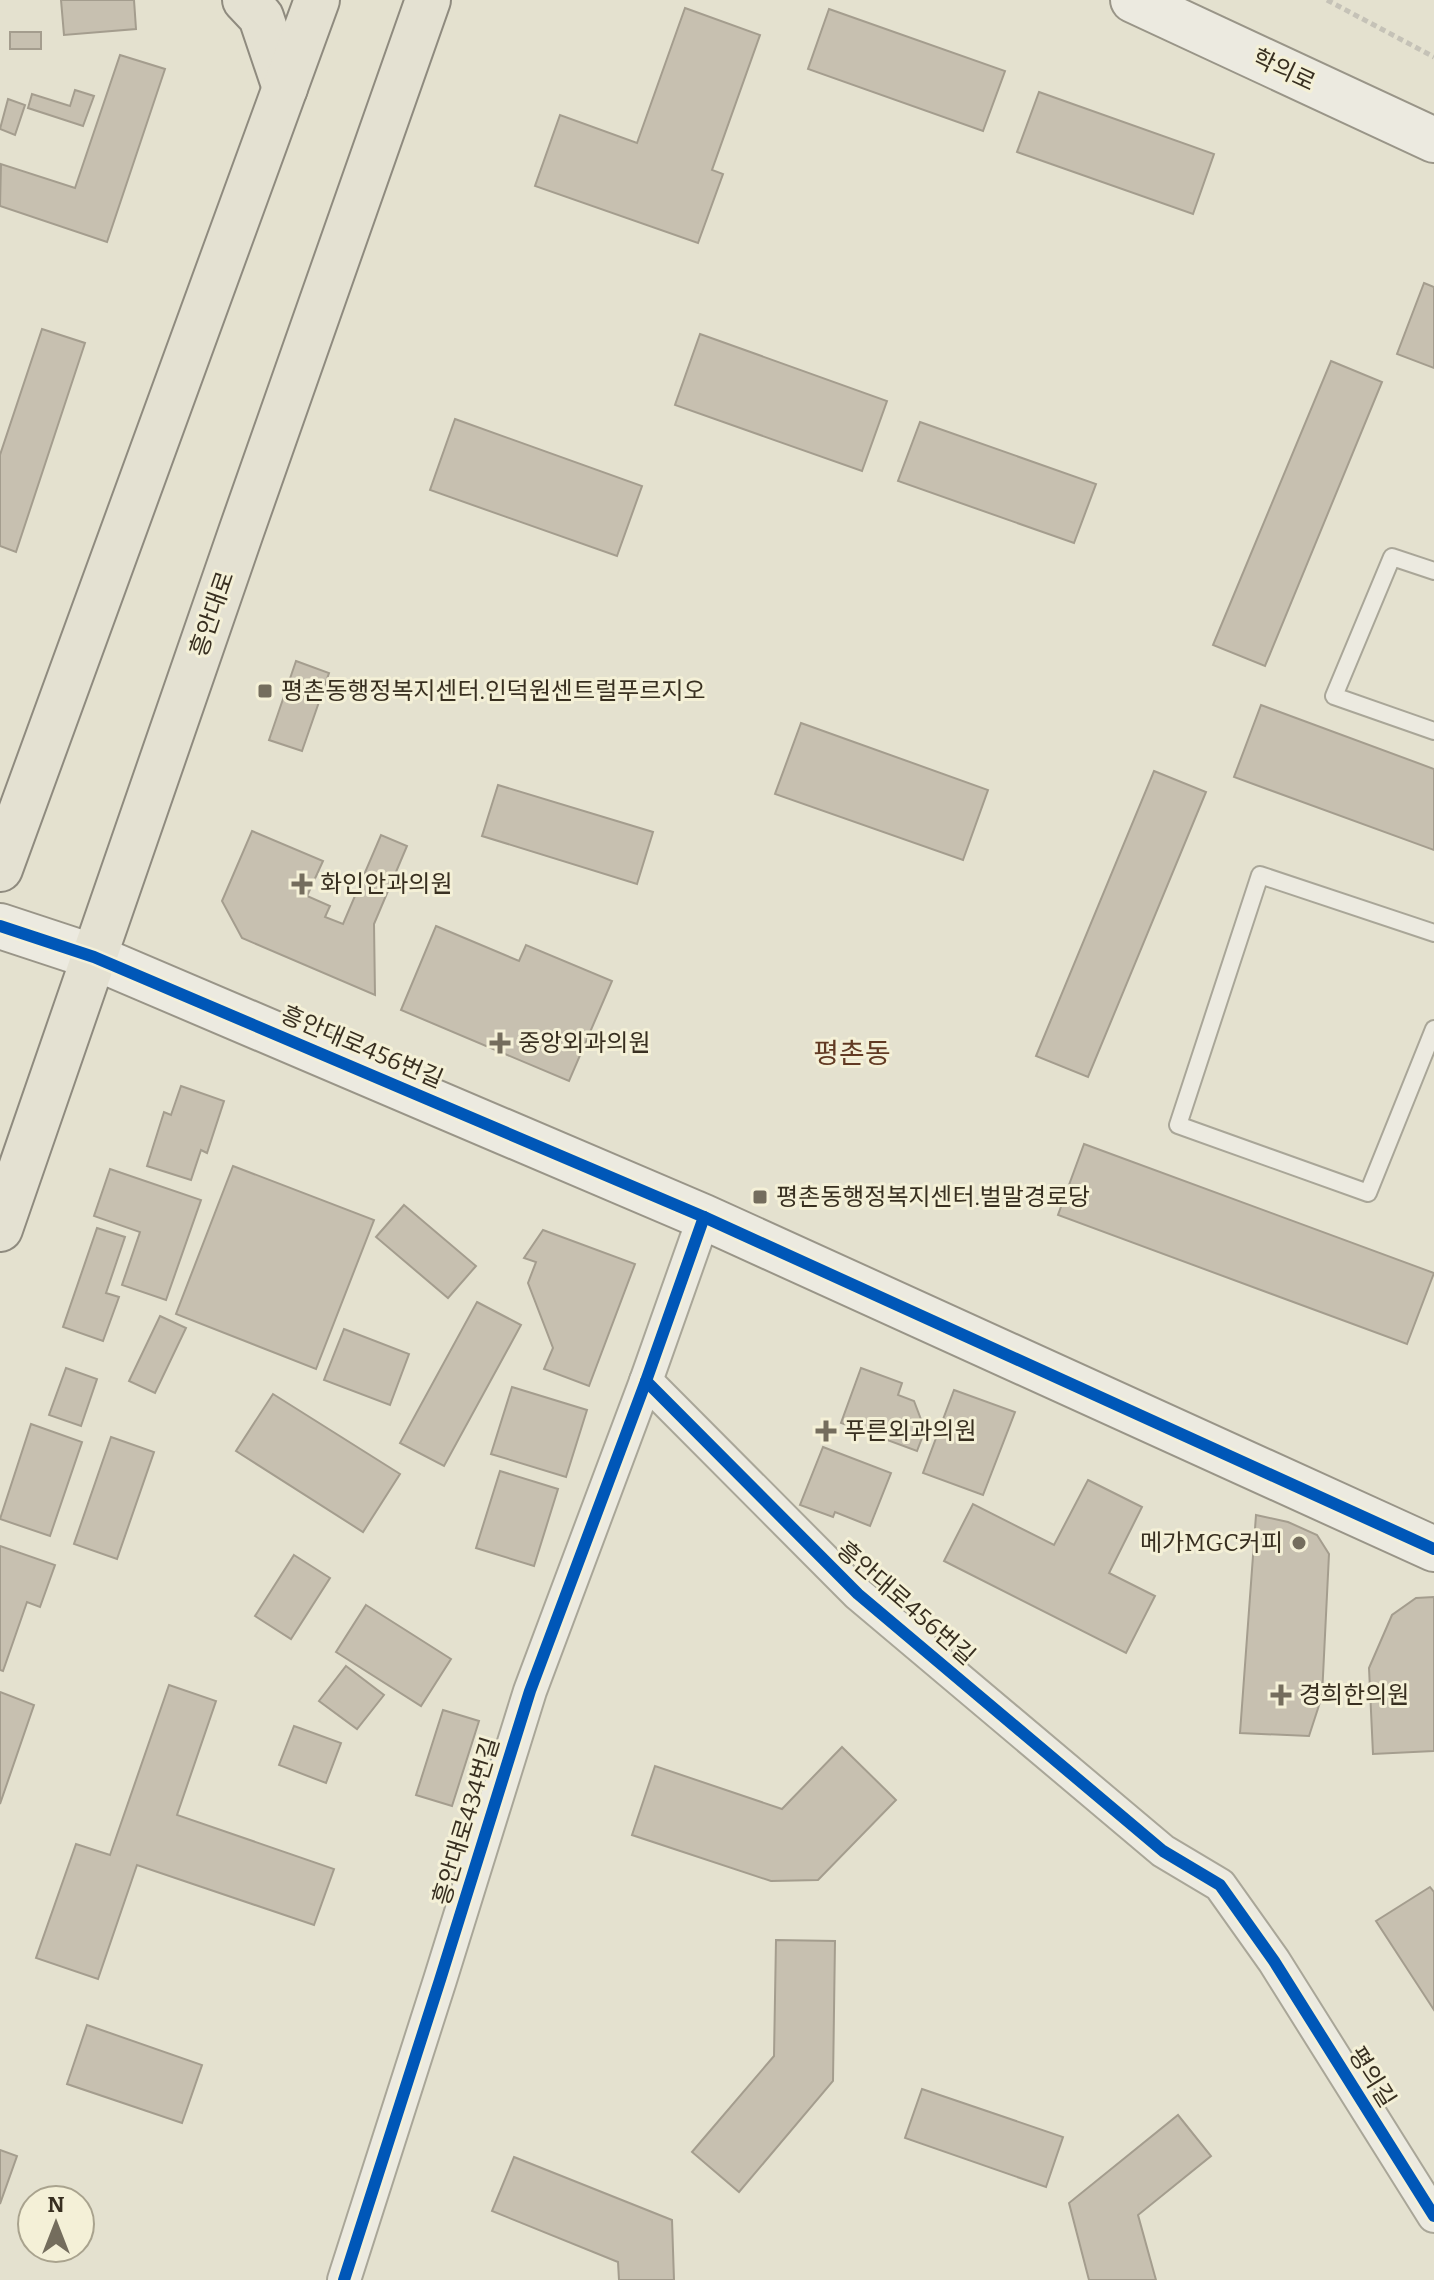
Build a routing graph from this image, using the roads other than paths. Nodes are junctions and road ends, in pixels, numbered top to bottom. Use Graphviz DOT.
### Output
graph roads {
  1 [pos="245,0"];
  2 [pos="317,0"];
  3 [pos="428,0"];
  4 [pos="1133,0"];
  5 [pos="285,88"];
  6 [pos="1434,140"];
  7 [pos="1434,571"];
  8 [pos="1434,731"];
  9 [pos="0,869"];
  10 [pos="0,926"];
  11 [pos="1434,933"];
  12 [pos="94,957"];
  13 [pos="1434,1029"];
  14 [pos="704,1217"];
  15 [pos="0,1229"];
  16 [pos="646,1381"];
  17 [pos="1432,1543"];
  18 [pos="1274,1961"];
  19 [pos="1434,2216"];
  20 [pos="344,2280"];
  1 -- 5 [label="main road"];
  2 -- 5 [label="main road"];
  3 -- 12 [label="main road, 흥안대로"];
  4 -- 6 [label="street, 학의로"];
  5 -- 9 [label="main road"];
  7 -- 8 [label="lane"];
  10 -- 12 [label="street, 흥안대로456번길"];
  11 -- 13 [label="lane"];
  12 -- 14 [label="street, 흥안대로456번길"];
  12 -- 15 [label="main road, 흥안대로"];
  14 -- 16 [label="street"];
  14 -- 17 [label="street, 흥안대로456번길"];
  16 -- 18 [label="street, 흥안대로456번길"];
  16 -- 20 [label="street, 흥안대로434번길"];
  18 -- 19 [label="street, 평의길"];
}
